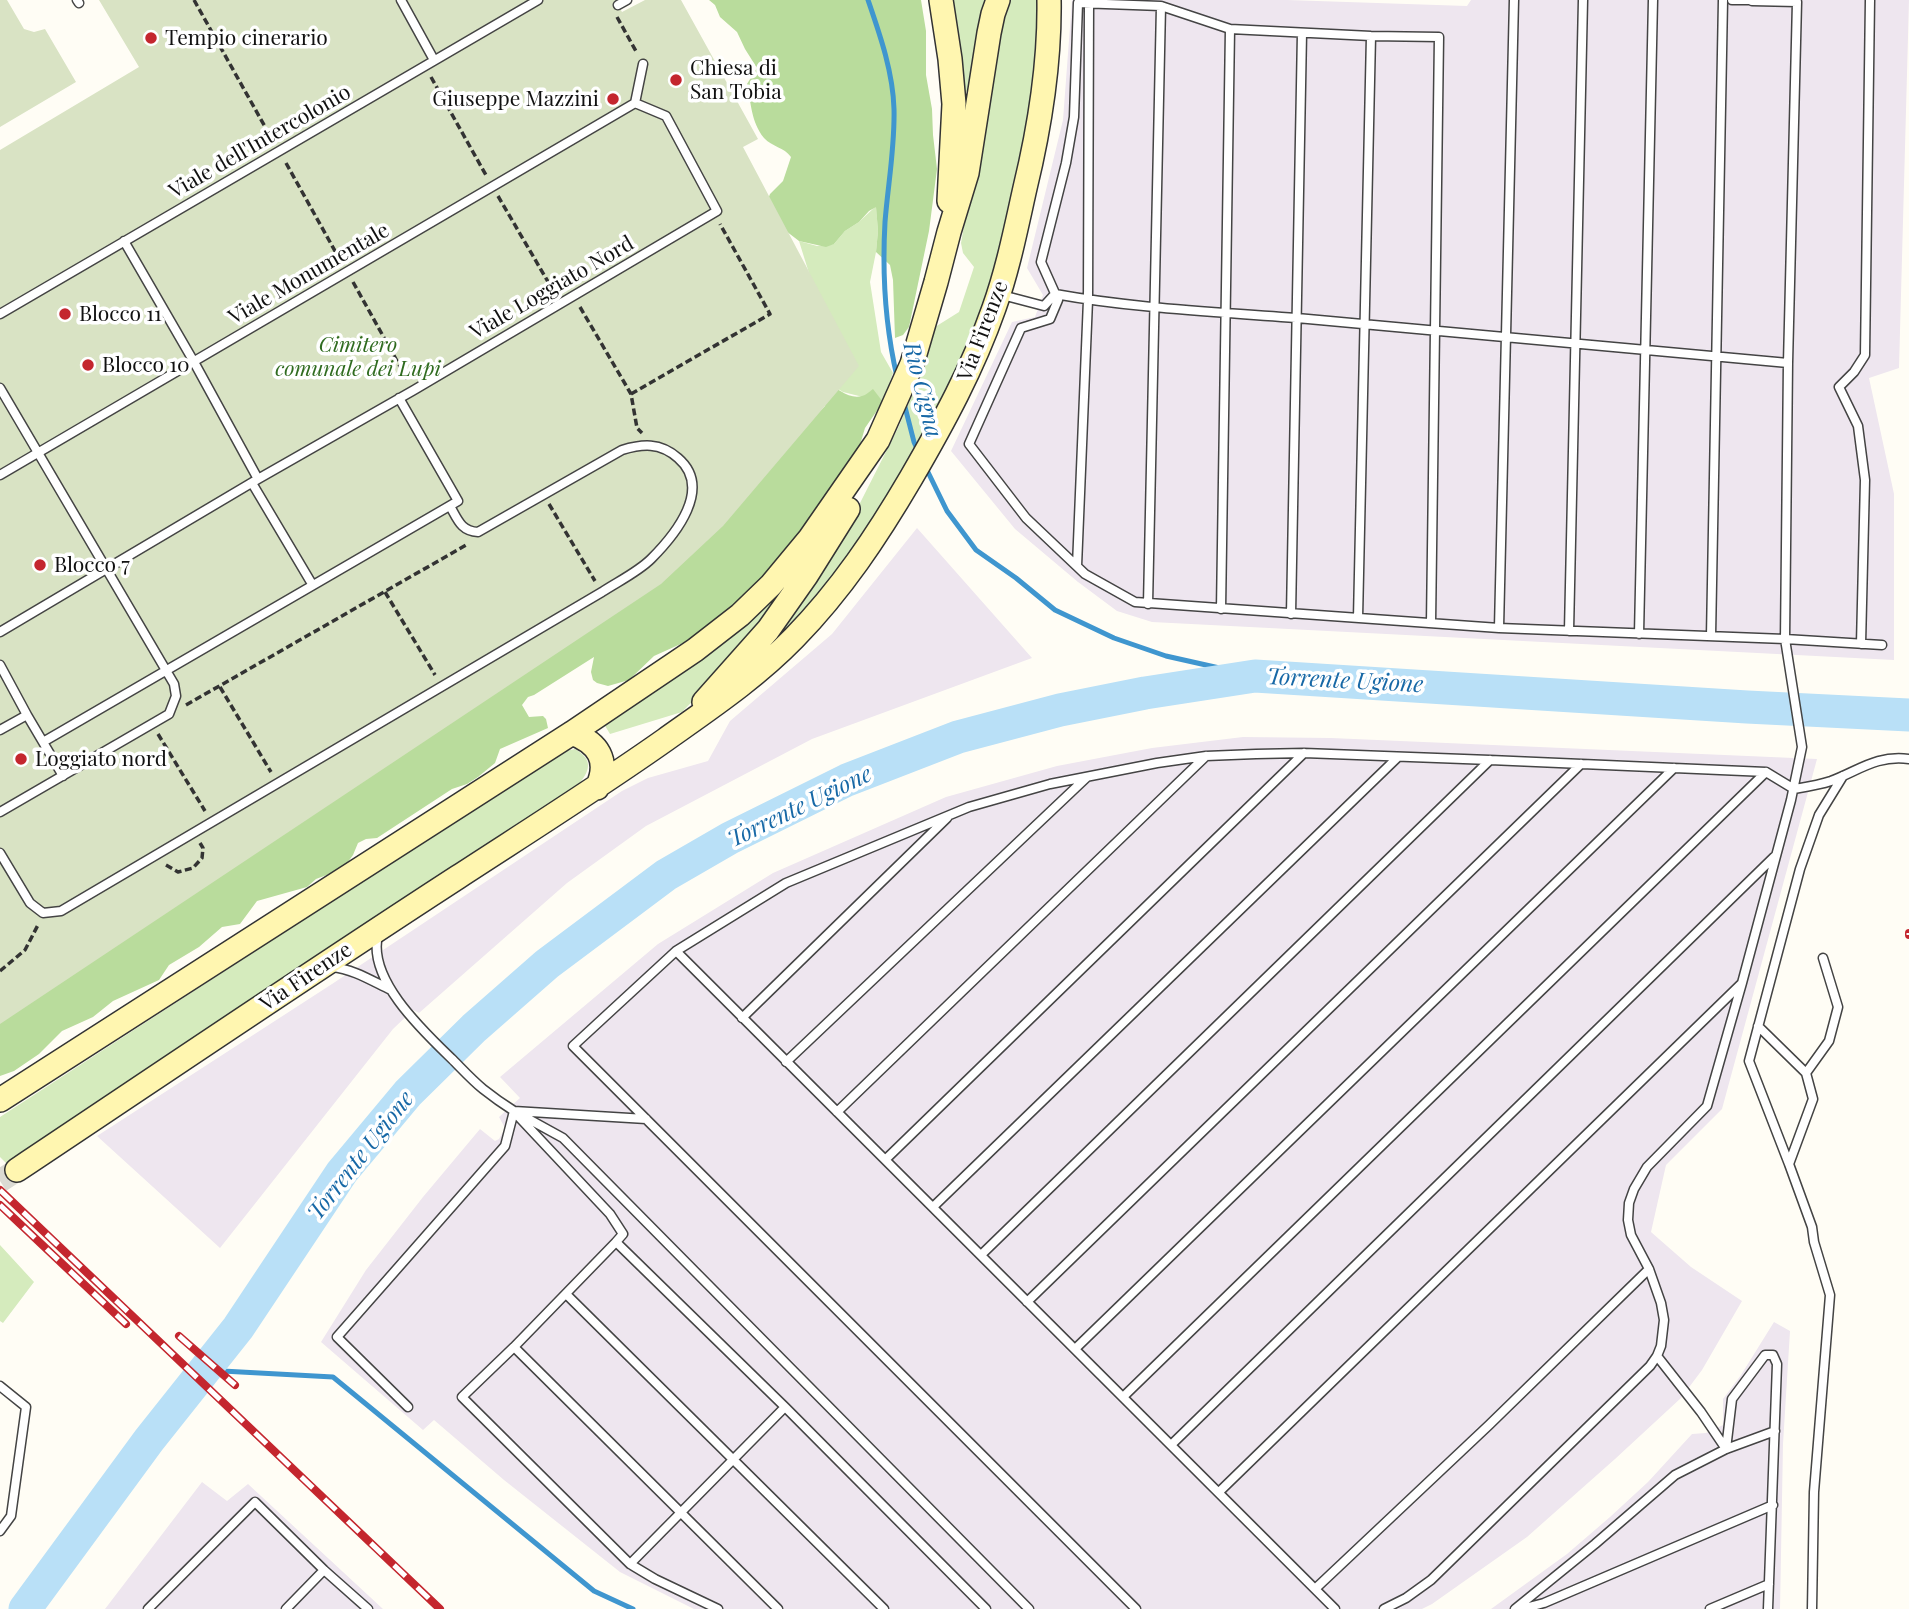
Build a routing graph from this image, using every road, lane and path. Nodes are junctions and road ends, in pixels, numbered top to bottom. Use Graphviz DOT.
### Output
graph roads {
  1 [pos="194,0"];
  2 [pos="401,0"];
  3 [pos="537,0"];
  4 [pos="627,0"];
  5 [pos="941,0"];
  6 [pos="998,0"];
  7 [pos="1049,0"];
  8 [pos="1514,0"];
  9 [pos="1583,0"];
  10 [pos="1653,0"];
  11 [pos="1723,0"];
  12 [pos="1732,0"];
  13 [pos="1870,0"];
  14 [pos="1752,1"];
  15 [pos="1089,2"];
  16 [pos="1161,6"];
  17 [pos="615,7"];
  18 [pos="1230,29"];
  19 [pos="1302,33"];
  20 [pos="1371,36"];
  21 [pos="434,60"];
  22 [pos="643,64"];
  23 [pos="635,103"];
  24 [pos="279,151"];
  25 [pos="715,212"];
  26 [pos="948,232"];
  27 [pos="124,241"];
  28 [pos="347,272"];
  29 [pos="999,294"];
  30 [pos="1055,294"];
  31 [pos="574,296"];
  32 [pos="1088,300"];
  33 [pos="1154,306"];
  34 [pos="1225,312"];
  35 [pos="0,314"];
  36 [pos="1296,318"];
  37 [pos="1364,325"];
  38 [pos="1435,331"];
  39 [pos="1506,338"];
  40 [pos="1576,344"];
  41 [pos="1646,350"];
  42 [pos="1716,356"];
  43 [pos="194,362"];
  44 [pos="1788,363"];
  45 [pos="0,388"];
  46 [pos="414,390"];
  47 [pos="631,394"];
  48 [pos="399,398"];
  49 [pos="883,431"];
  50 [pos="653,445"];
  51 [pos="38,453"];
  52 [pos="0,475"];
  53 [pos="255,481"];
  54 [pos="546,499"];
  55 [pos="450,506"];
  56 [pos="477,539"];
  57 [pos="1077,566"];
  58 [pos="106,569"];
  59 [pos="592,576"];
  60 [pos="312,584"];
  61 [pos="385,592"];
  62 [pos="1148,604"];
  63 [pos="1220,610"];
  64 [pos="1291,614"];
  65 [pos="1358,618"];
  66 [pos="1431,622"];
  67 [pos="1499,628"];
  68 [pos="1569,631"];
  69 [pos="0,632"];
  70 [pos="1639,634"];
  71 [pos="1711,636"];
  72 [pos="1785,639"];
  73 [pos="1861,644"];
  74 [pos="1882,645"];
  75 [pos="0,665"];
  76 [pos="165,670"];
  77 [pos="435,676"];
  78 [pos="220,687"];
  79 [pos="169,714"];
  80 [pos="27,715"];
  81 [pos="152,724"];
  82 [pos="682,729"];
  83 [pos="0,730"];
  84 [pos="572,733"];
  85 [pos="43,741"];
  86 [pos="1304,753"];
  87 [pos="1206,756"];
  88 [pos="1398,757"];
  89 [pos="1909,759"];
  90 [pos="1490,760"];
  91 [pos="1581,764"];
  92 [pos="1674,768"];
  93 [pos="271,771"];
  94 [pos="1766,772"];
  95 [pos="1089,775"];
  96 [pos="63,776"];
  97 [pos="1843,776"];
  98 [pos="597,788"];
  99 [pos="1794,789"];
  100 [pos="205,810"];
  101 [pos="0,812"];
  102 [pos="952,813"];
  103 [pos="202,827"];
  104 [pos="0,853"];
  105 [pos="1776,855"];
  106 [pos="149,858"];
  107 [pos="43,913"];
  108 [pos="379,928"];
  109 [pos="676,951"];
  110 [pos="1823,958"];
  111 [pos="322,966"];
  112 [pos="0,971"];
  113 [pos="1742,983"];
  114 [pos="393,991"];
  115 [pos="742,1018"];
  116 [pos="1758,1026"];
  117 [pos="786,1062"];
  118 [pos="1806,1073"];
  119 [pos="0,1100"];
  120 [pos="514,1111"];
  121 [pos="837,1112"];
  122 [pos="646,1119"];
  123 [pos="886,1159"];
  124 [pos="1789,1164"];
  125 [pos="18,1170"];
  126 [pos="933,1207"];
  127 [pos="616,1242"];
  128 [pos="981,1255"];
  129 [pos="1650,1269"];
  130 [pos="566,1294"];
  131 [pos="1027,1301"];
  132 [pos="514,1347"];
  133 [pos="1075,1349"];
  134 [pos="1657,1356"];
  135 [pos="0,1386"];
  136 [pos="1123,1397"];
  137 [pos="408,1407"];
  138 [pos="785,1407"];
  139 [pos="1775,1431"];
  140 [pos="1171,1445"];
  141 [pos="1726,1449"];
  142 [pos="734,1458"];
  143 [pos="1219,1492"];
  144 [pos="1773,1505"];
  145 [pos="681,1513"];
  146 [pos="0,1531"];
  147 [pos="630,1564"];
  148 [pos="324,1570"];
  149 [pos="1769,1584"];
  150 [pos="1315,1589"];
  151 [pos="148,1609"];
  152 [pos="286,1609"];
  153 [pos="368,1609"];
  154 [pos="718,1609"];
  155 [pos="778,1609"];
  156 [pos="884,1609"];
  157 [pos="986,1609"];
  158 [pos="1029,1609"];
  159 [pos="1136,1609"];
  160 [pos="1335,1609"];
  161 [pos="1384,1609"];
  162 [pos="1515,1609"];
  163 [pos="1521,1609"];
  164 [pos="1710,1609"];
  165 [pos="1768,1609"];
  166 [pos="1812,1609"];
  1 -- 24 [label="path"];
  2 -- 21 [label="lane"];
  3 -- 21 [label="lane, Viale dell'Intercolonio"];
  4 -- 17 [label="lane"];
  5 -- 26 [label="main road, Via Firenze"];
  6 -- 26 [label="main road, Via Firenze"];
  7 -- 29 [label="main road, Via Firenze"];
  8 -- 39 [label="lane"];
  9 -- 40 [label="lane"];
  10 -- 41 [label="lane"];
  11 -- 42 [label="lane"];
  12 -- 14 [label="lane"];
  13 -- 73 [label="lane"];
  14 -- 44 [label="lane"];
  15 -- 16 [label="lane"];
  15 -- 30 [label="lane"];
  15 -- 32 [label="lane"];
  16 -- 18 [label="lane"];
  16 -- 33 [label="lane"];
  17 -- 22 [label="path"];
  18 -- 19 [label="lane"];
  18 -- 34 [label="lane"];
  19 -- 20 [label="lane"];
  19 -- 36 [label="lane"];
  20 -- 37 [label="lane"];
  20 -- 38 [label="lane"];
  21 -- 24 [label="lane, Viale dell'Intercolonio"];
  22 -- 23 [label="lane"];
  23 -- 25 [label="lane"];
  23 -- 28 [label="lane, Viale Monumentale"];
  24 -- 27 [label="lane, Viale dell'Intercolonio"];
  24 -- 28 [label="path"];
  25 -- 31 [label="lane, Viale Loggiato Nord"];
  25 -- 47 [label="path"];
  26 -- 49 [label="main road, Via Firenze"];
  27 -- 35 [label="lane, Viale dell'Intercolonio"];
  27 -- 43 [label="lane"];
  28 -- 43 [label="lane, Viale Monumentale"];
  28 -- 46 [label="path"];
  29 -- 30 [label="lane"];
  29 -- 82 [label="main road, Via Firenze"];
  30 -- 32 [label="lane"];
  30 -- 57 [label="lane"];
  31 -- 46 [label="lane, Viale Loggiato Nord"];
  31 -- 47 [label="path"];
  32 -- 33 [label="lane"];
  32 -- 57 [label="lane"];
  33 -- 34 [label="lane"];
  33 -- 62 [label="lane"];
  34 -- 36 [label="lane"];
  34 -- 63 [label="lane"];
  36 -- 37 [label="lane"];
  36 -- 64 [label="lane"];
  37 -- 38 [label="lane"];
  37 -- 65 [label="lane"];
  38 -- 39 [label="lane"];
  38 -- 66 [label="lane"];
  39 -- 40 [label="lane"];
  39 -- 67 [label="lane"];
  40 -- 41 [label="lane"];
  40 -- 68 [label="lane"];
  41 -- 42 [label="lane"];
  41 -- 70 [label="lane"];
  42 -- 44 [label="lane"];
  42 -- 71 [label="lane"];
  43 -- 51 [label="lane, Viale Monumentale"];
  43 -- 53 [label="lane"];
  44 -- 72 [label="lane"];
  45 -- 51 [label="lane"];
  46 -- 48 [label="lane, Viale Loggiato Nord"];
  47 -- 50 [label="path"];
  48 -- 53 [label="lane, Viale Loggiato Nord"];
  48 -- 55 [label="lane"];
  49 -- 82 [label="main road, Via Firenze"];
  49 -- 84 [label="main road, Via Firenze"];
  50 -- 55 [label="lane"];
  50 -- 103 [label="lane"];
  51 -- 52 [label="lane, Viale Monumentale"];
  51 -- 58 [label="lane"];
  53 -- 58 [label="lane, Viale Loggiato Nord"];
  53 -- 60 [label="lane"];
  54 -- 59 [label="path"];
  55 -- 60 [label="lane"];
  56 -- 61 [label="path"];
  57 -- 62 [label="lane"];
  58 -- 69 [label="lane, Viale Loggiato Nord"];
  58 -- 76 [label="lane"];
  60 -- 76 [label="lane"];
  61 -- 77 [label="path"];
  61 -- 78 [label="path"];
  62 -- 63 [label="lane"];
  63 -- 64 [label="lane"];
  64 -- 65 [label="lane"];
  65 -- 66 [label="lane"];
  66 -- 67 [label="lane"];
  67 -- 68 [label="lane"];
  68 -- 70 [label="lane"];
  70 -- 71 [label="lane"];
  71 -- 72 [label="lane"];
  72 -- 73 [label="lane"];
  72 -- 99 [label="lane"];
  73 -- 74 [label="lane"];
  75 -- 80 [label="lane"];
  76 -- 79 [label="lane"];
  76 -- 85 [label="lane"];
  78 -- 79 [label="path"];
  78 -- 93 [label="path"];
  79 -- 81 [label="lane"];
  80 -- 83 [label="lane"];
  80 -- 85 [label="lane"];
  81 -- 96 [label="lane"];
  81 -- 100 [label="path"];
  82 -- 98 [label="main road, Via Firenze"];
  84 -- 98 [label="main road"];
  84 -- 119 [label="main road, Via Firenze"];
  85 -- 96 [label="lane"];
  86 -- 87 [label="lane"];
  86 -- 88 [label="lane"];
  86 -- 123 [label="lane"];
  87 -- 95 [label="lane"];
  87 -- 121 [label="lane"];
  88 -- 90 [label="lane"];
  88 -- 126 [label="lane"];
  89 -- 97 [label="lane"];
  90 -- 91 [label="lane"];
  90 -- 128 [label="lane"];
  91 -- 92 [label="lane"];
  91 -- 131 [label="lane"];
  92 -- 94 [label="lane"];
  92 -- 133 [label="lane"];
  94 -- 99 [label="lane"];
  94 -- 136 [label="lane"];
  95 -- 102 [label="lane"];
  95 -- 117 [label="lane"];
  96 -- 101 [label="lane"];
  97 -- 99 [label="lane"];
  97 -- 116 [label="lane"];
  98 -- 108 [label="main road, Via Firenze"];
  99 -- 105 [label="lane"];
  102 -- 109 [label="lane"];
  102 -- 115 [label="lane"];
  103 -- 106 [label="lane"];
  103 -- 106 [label="path"];
  104 -- 107 [label="lane"];
  105 -- 113 [label="lane"];
  105 -- 140 [label="lane"];
  106 -- 107 [label="lane"];
  107 -- 112 [label="path"];
  108 -- 111 [label="main road, Via Firenze"];
  108 -- 114 [label="lane"];
  109 -- 115 [label="lane"];
  109 -- 122 [label="lane"];
  110 -- 118 [label="lane"];
  111 -- 114 [label="lane"];
  111 -- 125 [label="main road, Via Firenze"];
  113 -- 129 [label="lane"];
  113 -- 143 [label="lane"];
  114 -- 120 [label="lane"];
  115 -- 117 [label="lane"];
  116 -- 118 [label="lane"];
  116 -- 124 [label="lane"];
  117 -- 121 [label="lane"];
  118 -- 124 [label="lane"];
  120 -- 122 [label="lane"];
  120 -- 127 [label="lane"];
  120 -- 137 [label="lane"];
  120 -- 158 [label="lane"];
  121 -- 123 [label="lane"];
  122 -- 159 [label="lane"];
  123 -- 126 [label="lane"];
  124 -- 166 [label="lane"];
  126 -- 128 [label="lane"];
  127 -- 130 [label="lane"];
  127 -- 138 [label="lane"];
  128 -- 131 [label="lane"];
  129 -- 134 [label="lane"];
  129 -- 150 [label="lane"];
  130 -- 132 [label="lane"];
  130 -- 142 [label="lane"];
  131 -- 133 [label="lane"];
  132 -- 145 [label="lane"];
  132 -- 147 [label="lane"];
  133 -- 136 [label="lane"];
  134 -- 141 [label="lane"];
  134 -- 161 [label="lane"];
  135 -- 146 [label="lane"];
  136 -- 140 [label="lane"];
  138 -- 142 [label="lane"];
  138 -- 157 [label="lane"];
  139 -- 141 [label="lane"];
  139 -- 141 [label="lane"];
  139 -- 144 [label="lane"];
  140 -- 143 [label="lane"];
  141 -- 162 [label="lane"];
  142 -- 145 [label="lane"];
  142 -- 156 [label="lane"];
  143 -- 150 [label="lane"];
  144 -- 149 [label="lane"];
  144 -- 163 [label="lane"];
  145 -- 147 [label="lane"];
  145 -- 155 [label="lane"];
  147 -- 154 [label="lane"];
  148 -- 151 [label="lane"];
  148 -- 152 [label="lane"];
  148 -- 153 [label="lane"];
  149 -- 164 [label="lane"];
  149 -- 165 [label="lane"];
  150 -- 160 [label="lane"];
}
